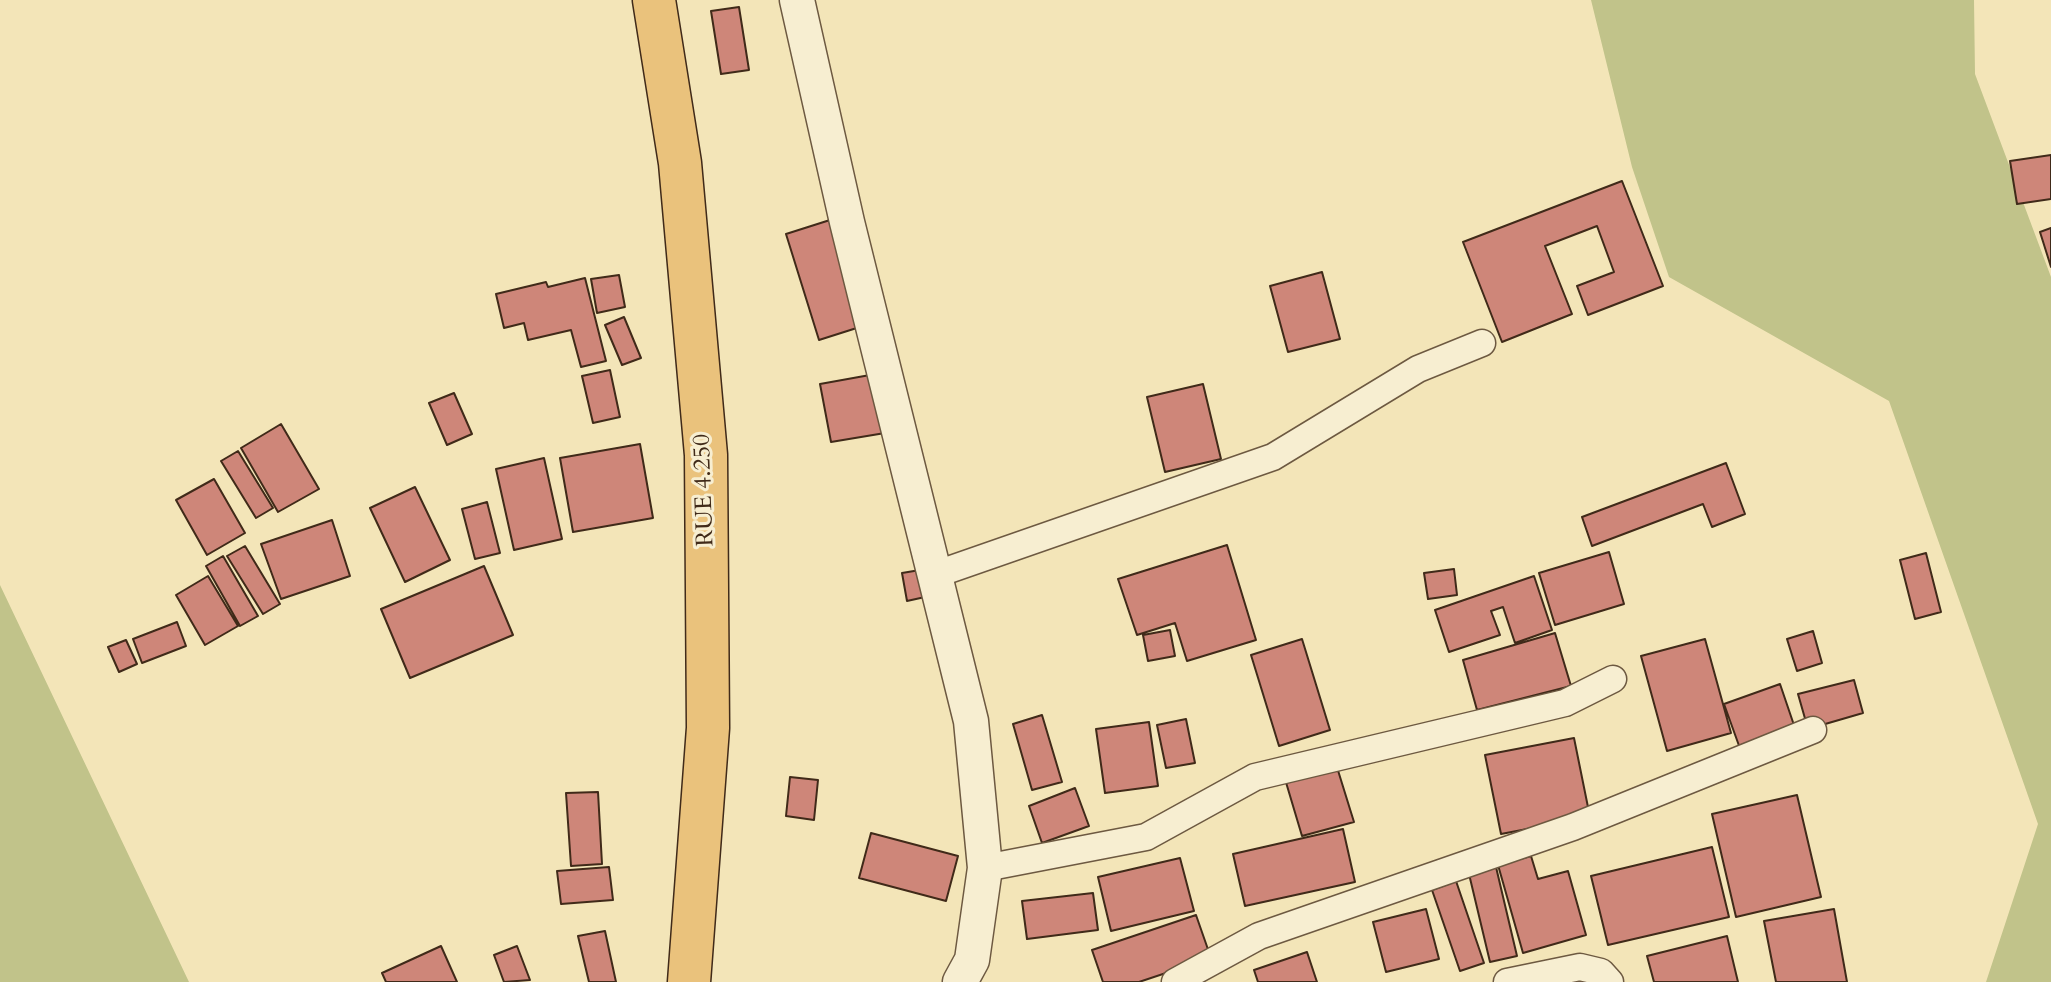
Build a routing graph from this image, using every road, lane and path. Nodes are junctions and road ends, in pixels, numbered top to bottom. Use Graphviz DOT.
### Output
graph roads {
  1 [pos="654,0"];
  2 [pos="797,0"];
  3 [pos="1482,343"];
  4 [pos="934,575"];
  5 [pos="1613,679"];
  6 [pos="1813,730"];
  7 [pos="985,868"];
  8 [pos="689,982"];
  9 [pos="960,982"];
  10 [pos="1175,982"];
  11 [pos="1507,982"];
  12 [pos="1610,982"];
  1 -- 8 [label="main road, RUE 4.250"];
  2 -- 4 [label="street"];
  3 -- 4 [label="street"];
  4 -- 7 [label="street"];
  5 -- 7 [label="street"];
  6 -- 10 [label="street"];
  7 -- 9 [label="street"];
  11 -- 12 [label="street"];
}
